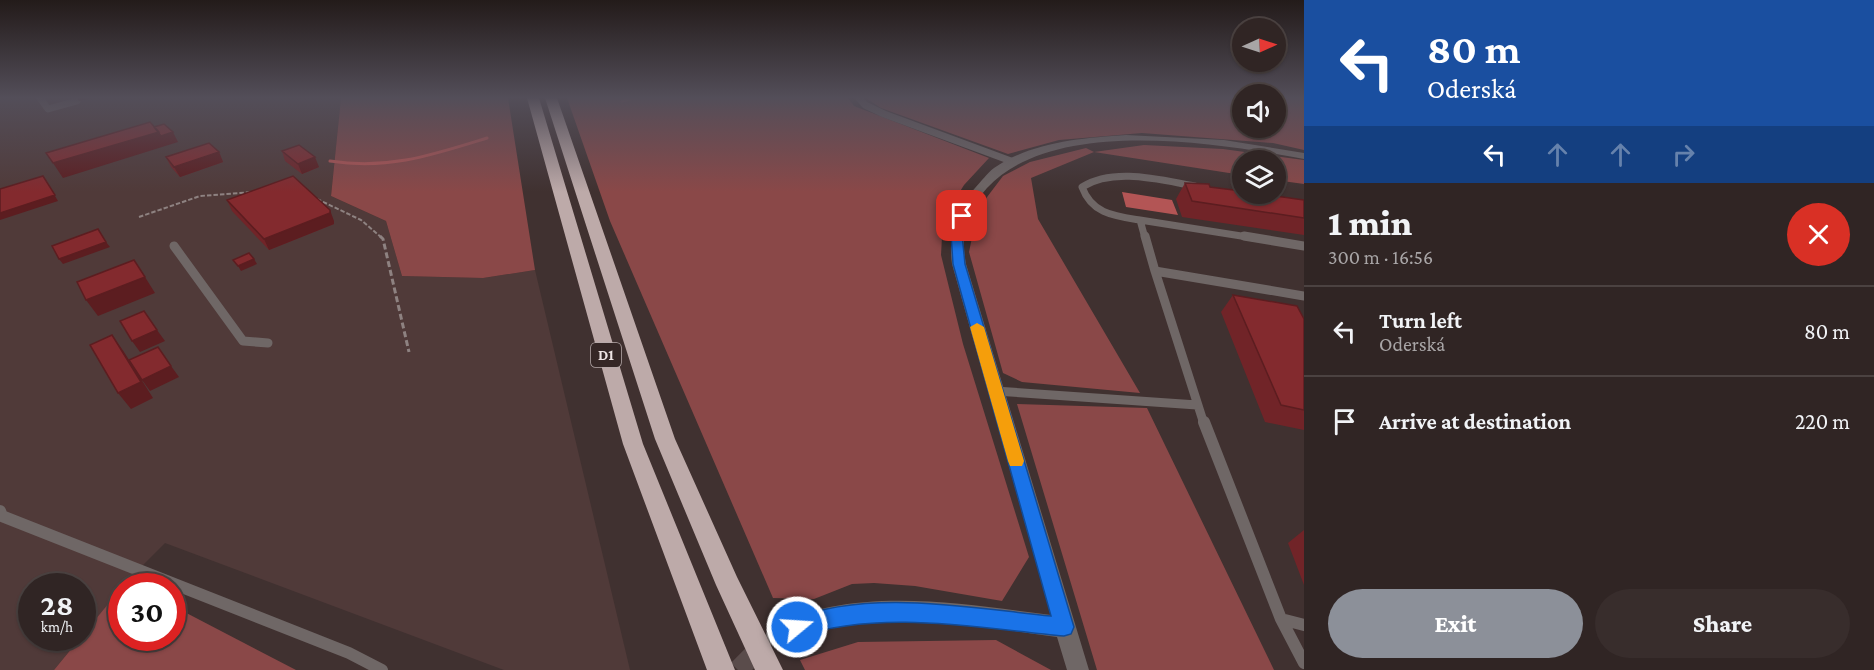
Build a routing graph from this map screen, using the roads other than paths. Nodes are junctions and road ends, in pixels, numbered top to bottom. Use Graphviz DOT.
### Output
graph roads {
  1 [pos="542,129"];
  2 [pos="561,129"];
  3 [pos="927,129"];
  4 [pos="1304,156"];
  5 [pos="1011,160"];
  6 [pos="1200,186"];
  7 [pos="1140,220"];
  8 [pos="174,246"];
  9 [pos="1304,246"];
  10 [pos="1155,271"];
  11 [pos="1304,296"];
  12 [pos="268,343"];
  13 [pos="996,391"];
  14 [pos="1197,405"];
  15 [pos="0,510"];
  16 [pos="1281,619"];
  17 [pos="1304,625"];
  18 [pos="1064,627"];
  19 [pos="776,636"];
  20 [pos="1304,663"];
  21 [pos="382,670"];
  22 [pos="721,670"];
  23 [pos="769,670"];
  24 [pos="1078,670"];
  1 -- 22 [label="highway, D1"];
  2 -- 23 [label="highway, D1"];
  3 -- 5 [label="lane"];
  4 -- 5 [label="street"];
  5 -- 13 [label="street"];
  6 -- 7 [label="lane"];
  7 -- 9 [label="lane"];
  7 -- 10 [label="lane"];
  8 -- 12 [label="lane"];
  10 -- 11 [label="lane"];
  10 -- 14 [label="lane"];
  13 -- 14 [label="lane"];
  13 -- 18 [label="street"];
  14 -- 16 [label="lane"];
  15 -- 21 [label="lane"];
  16 -- 17 [label="lane"];
  16 -- 20 [label="lane"];
  18 -- 19 [label="street"];
  18 -- 24 [label="street"];
}
